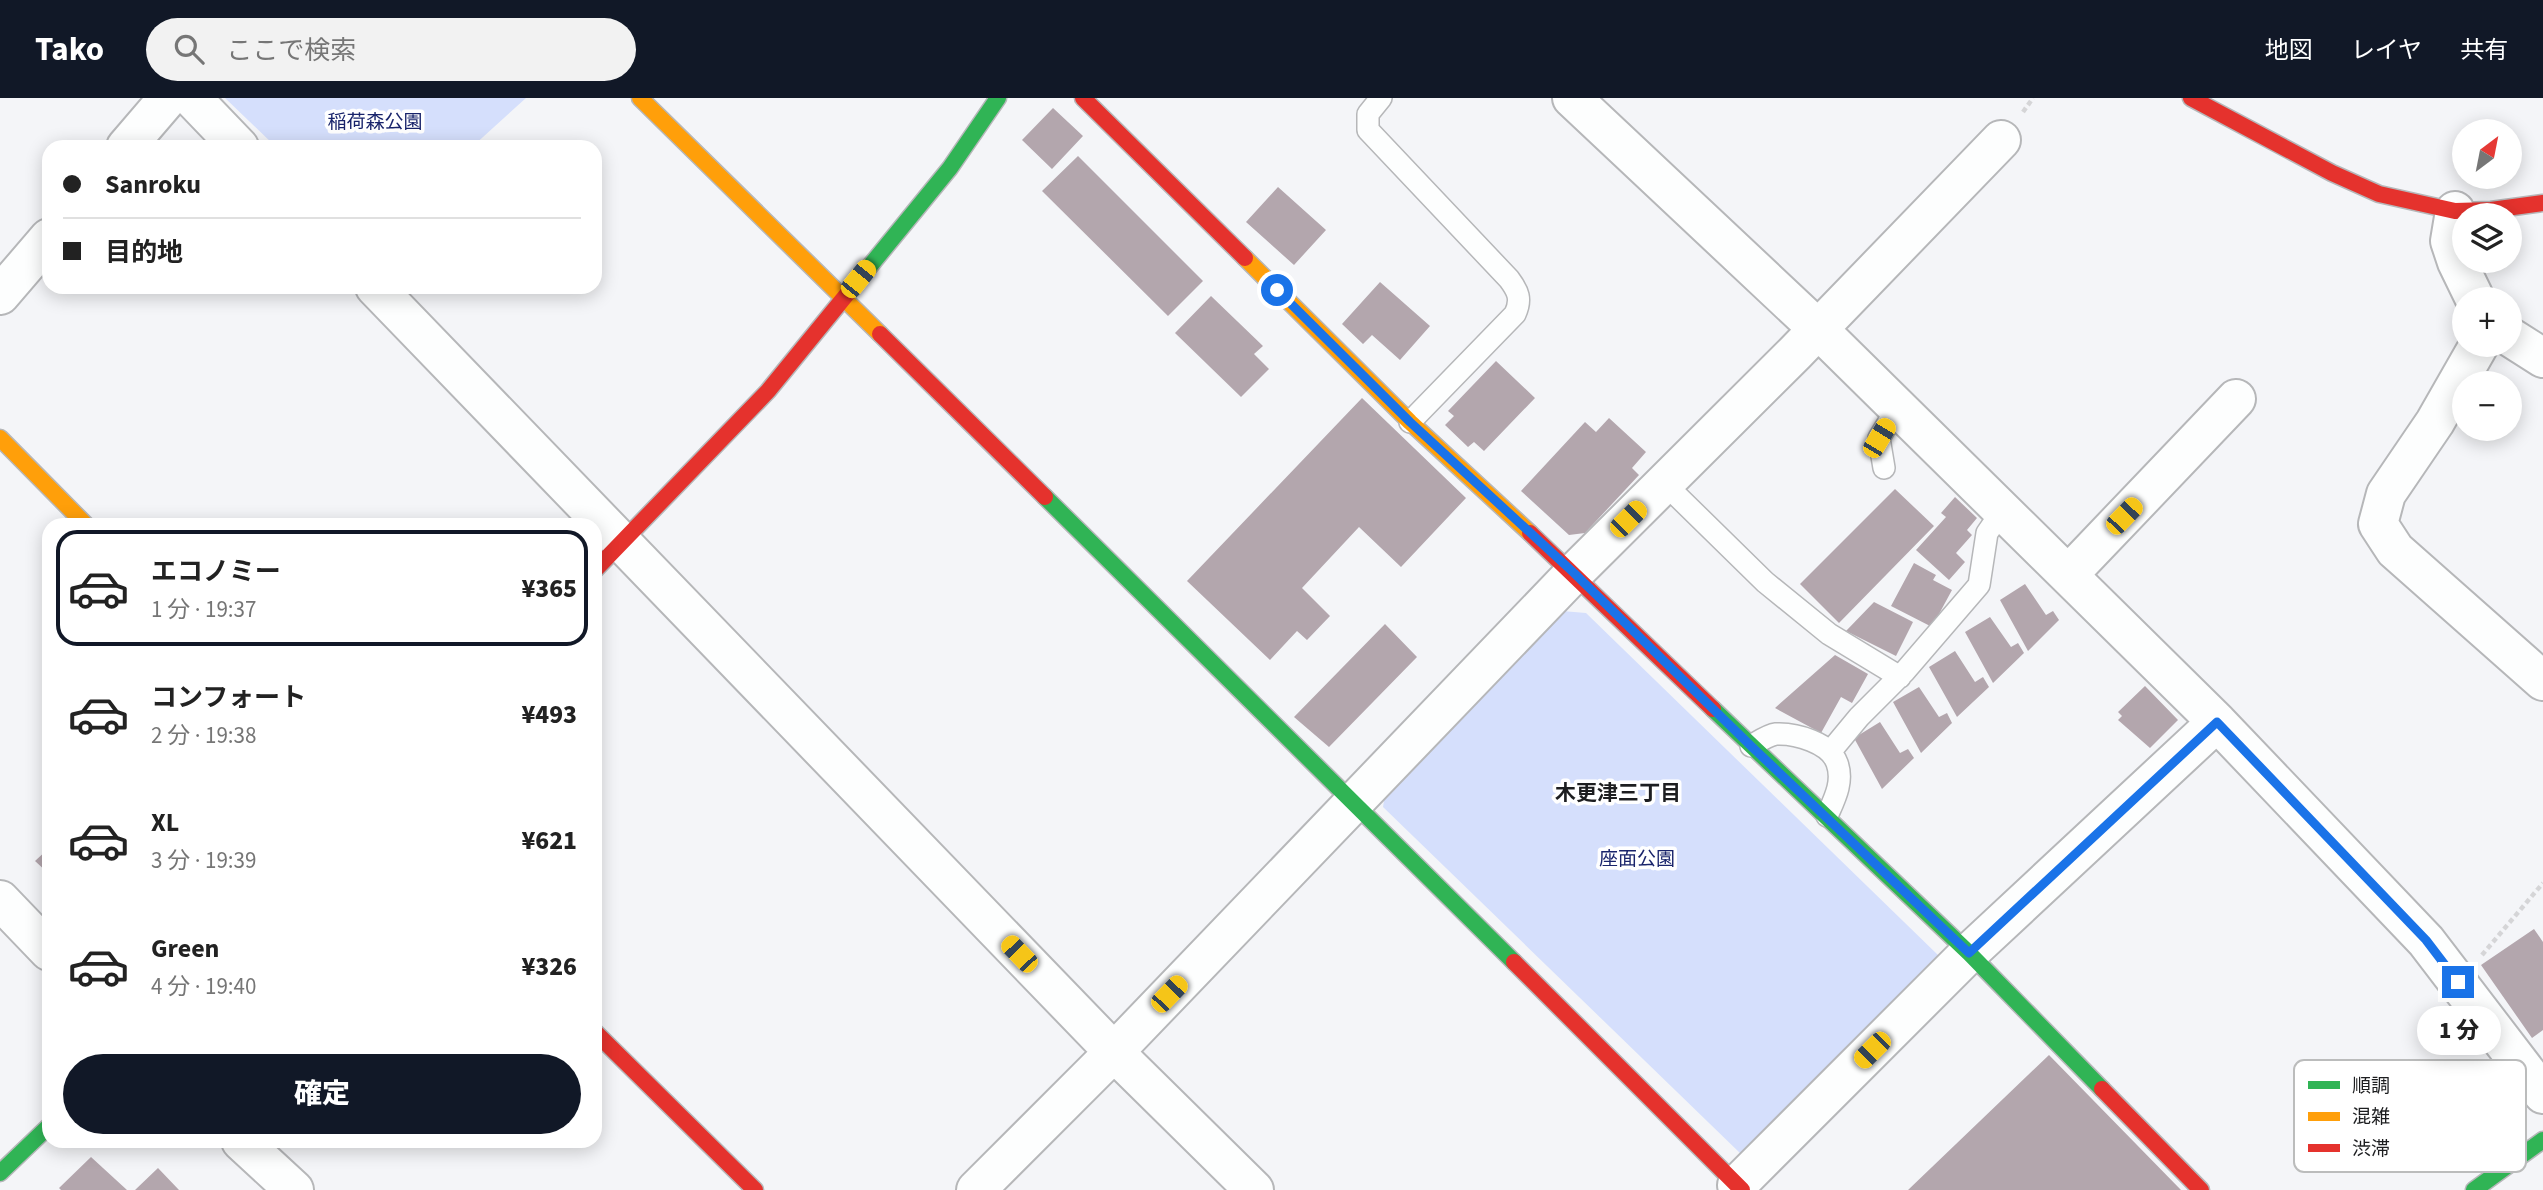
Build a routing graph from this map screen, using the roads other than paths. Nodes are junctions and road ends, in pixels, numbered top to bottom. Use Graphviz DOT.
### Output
graph roads {
  1 [pos="168,98"];
  2 [pos="192,98"];
  3 [pos="640,98"];
  4 [pos="998,98"];
  5 [pos="1083,98"];
  6 [pos="1381,98"];
  7 [pos="1572,98"];
  8 [pos="2191,98"];
  9 [pos="133,140"];
  10 [pos="232,140"];
  11 [pos="2001,140"];
  12 [pos="2543,203"];
  13 [pos="2522,206"];
  14 [pos="2452,210"];
  15 [pos="42,246"];
  16 [pos="382,294"];
  17 [pos="0,295"];
  18 [pos="843,298"];
  19 [pos="1818,329"];
  20 [pos="2522,345"];
  21 [pos="2472,357"];
  22 [pos="2543,358"];
  23 [pos="2236,399"];
  24 [pos="1898,407"];
  25 [pos="1410,422"];
  26 [pos="0,438"];
  27 [pos="1884,468"];
  28 [pos="1664,483"];
  29 [pos="2003,510"];
  30 [pos="79,518"];
  31 [pos="599,518"];
  32 [pos="602,521"];
  33 [pos="622,542"];
  34 [pos="602,563"];
  35 [pos="1574,573"];
  36 [pos="2068,575"];
  37 [pos="1900,677"];
  38 [pos="2543,681"];
  39 [pos="2217,722"];
  40 [pos="1751,746"];
  41 [pos="1830,752"];
  42 [pos="1354,802"];
  43 [pos="1827,816"];
  44 [pos="0,900"];
  45 [pos="42,944"];
  46 [pos="1969,953"];
  47 [pos="602,1039"];
  48 [pos="1114,1052"];
  49 [pos="2517,1060"];
  50 [pos="2526,1072"];
  51 [pos="2543,1094"];
  52 [pos="42,1133"];
  53 [pos="2543,1140"];
  54 [pos="248,1148"];
  55 [pos="2526,1152"];
  56 [pos="2499,1172"];
  57 [pos="0,1173"];
  58 [pos="1740,1187"];
  59 [pos="293,1190"];
  60 [pos="755,1190"];
  61 [pos="976,1190"];
  62 [pos="1254,1190"];
  63 [pos="2201,1190"];
  64 [pos="2474,1190"];
  1 -- 9 [label="street"];
  2 -- 10 [label="street"];
  3 -- 18 [label="street"];
  4 -- 18 [label="street"];
  5 -- 25 [label="street"];
  6 -- 25 [label="lane"];
  7 -- 19 [label="street"];
  8 -- 14 [label="street"];
  11 -- 19 [label="street"];
  12 -- 13 [label="street"];
  15 -- 17 [label="street"];
  16 -- 31 [label="street"];
  18 -- 33 [label="street"];
  18 -- 42 [label="street"];
  19 -- 24 [label="street"];
  19 -- 28 [label="street"];
  20 -- 22 [label="street"];
  21 -- 38 [label="street"];
  23 -- 36 [label="street"];
  24 -- 27 [label="lane"];
  24 -- 29 [label="street"];
  25 -- 35 [label="street"];
  26 -- 30 [label="street"];
  28 -- 35 [label="street"];
  28 -- 37 [label="lane"];
  29 -- 36 [label="street"];
  29 -- 37 [label="lane"];
  32 -- 33 [label="street"];
  33 -- 34 [label="street"];
  33 -- 48 [label="street"];
  35 -- 40 [label="street"];
  35 -- 42 [label="street"];
  36 -- 39 [label="street"];
  37 -- 41 [label="lane"];
  39 -- 46 [label="street"];
  39 -- 49 [label="street"];
  40 -- 41 [label="lane"];
  40 -- 43 [label="street"];
  41 -- 43 [label="lane"];
  42 -- 48 [label="street"];
  42 -- 58 [label="street"];
  43 -- 46 [label="street"];
  44 -- 45 [label="street"];
  46 -- 58 [label="street"];
  46 -- 63 [label="street"];
  47 -- 60 [label="street"];
  48 -- 61 [label="street"];
  48 -- 62 [label="street"];
  50 -- 51 [label="street"];
  52 -- 57 [label="street"];
  53 -- 55 [label="street"];
  54 -- 59 [label="street"];
  56 -- 64 [label="street"];
}
